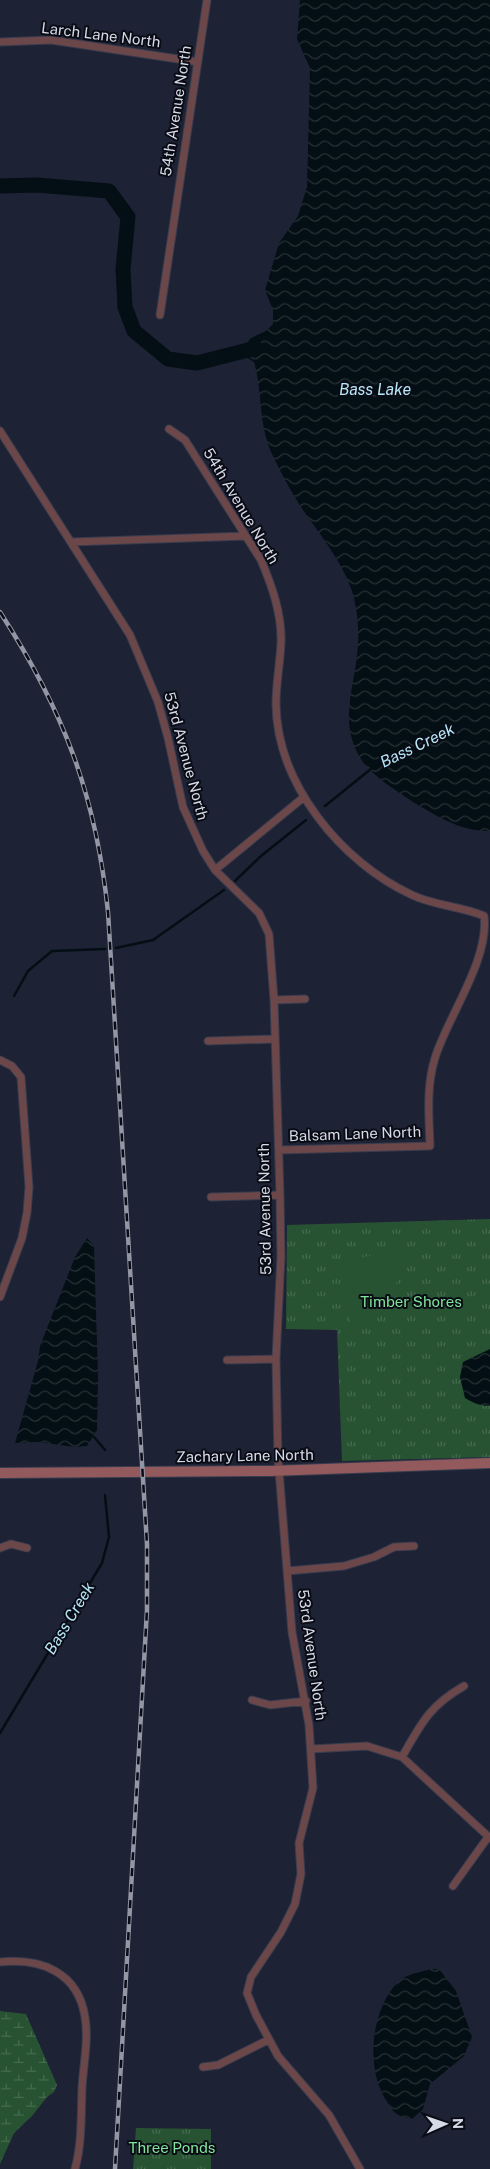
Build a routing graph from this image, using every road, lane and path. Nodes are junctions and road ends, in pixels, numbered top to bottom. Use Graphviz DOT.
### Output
graph roads {
  1 [pos="207,0"];
  2 [pos="0,42"];
  3 [pos="198,62"];
  4 [pos="160,315"];
  5 [pos="169,428"];
  6 [pos="0,431"];
  7 [pos="246,536"];
  8 [pos="71,542"];
  9 [pos="304,797"];
  10 [pos="214,870"];
  11 [pos="484,916"];
  12 [pos="305,998"];
  13 [pos="274,1000"];
  14 [pos="275,1039"];
  15 [pos="208,1041"];
  16 [pos="0,1060"];
  17 [pos="279,1150"];
  18 [pos="280,1195"];
  19 [pos="211,1197"];
  20 [pos="0,1297"];
  21 [pos="276,1358"];
  22 [pos="227,1360"];
  23 [pos="490,1463"];
  24 [pos="279,1471"];
  25 [pos="0,1473"];
  26 [pos="414,1546"];
  27 [pos="0,1548"];
  28 [pos="27,1548"];
  29 [pos="287,1571"];
  30 [pos="464,1686"];
  31 [pos="252,1700"];
  32 [pos="306,1701"];
  33 [pos="311,1749"];
  34 [pos="402,1758"];
  35 [pos="489,1837"];
  36 [pos="453,1886"];
  37 [pos="0,1962"];
  38 [pos="268,2040"];
  39 [pos="202,2066"];
  40 [pos="75,2169"];
  41 [pos="360,2169"];
  1 -- 3 [label="street, 54th Avenue North"];
  2 -- 3 [label="street, Larch Lane North"];
  3 -- 4 [label="street, 54th Avenue North"];
  5 -- 7 [label="street, 54th Avenue North"];
  6 -- 8 [label="street, 53rd Avenue North"];
  7 -- 8 [label="street"];
  7 -- 9 [label="street, 54th Avenue North"];
  8 -- 10 [label="street, 53rd Avenue North"];
  9 -- 10 [label="street"];
  9 -- 11 [label="street, 54th Avenue North"];
  10 -- 13 [label="street, 53rd Avenue North"];
  11 -- 17 [label="street, Balsam Lane North"];
  12 -- 13 [label="street"];
  13 -- 14 [label="street, 53rd Avenue North"];
  14 -- 15 [label="street"];
  14 -- 17 [label="street, 53rd Avenue North"];
  16 -- 20 [label="street"];
  17 -- 18 [label="street, 53rd Avenue North"];
  18 -- 19 [label="street"];
  18 -- 21 [label="street, 53rd Avenue North"];
  21 -- 22 [label="street"];
  21 -- 24 [label="street, 53rd Avenue North"];
  23 -- 24 [label="street, Zachary Lane North"];
  24 -- 25 [label="street, Zachary Lane North"];
  24 -- 29 [label="street, 53rd Avenue North"];
  26 -- 29 [label="street"];
  27 -- 28 [label="street"];
  29 -- 32 [label="street, 53rd Avenue North"];
  30 -- 34 [label="street"];
  31 -- 32 [label="street"];
  32 -- 33 [label="street, 53rd Avenue North"];
  33 -- 34 [label="street"];
  33 -- 38 [label="street, 53rd Avenue North"];
  34 -- 35 [label="street"];
  35 -- 36 [label="street"];
  37 -- 40 [label="street"];
  38 -- 39 [label="street"];
  38 -- 41 [label="street, 53rd Avenue North"];
}
